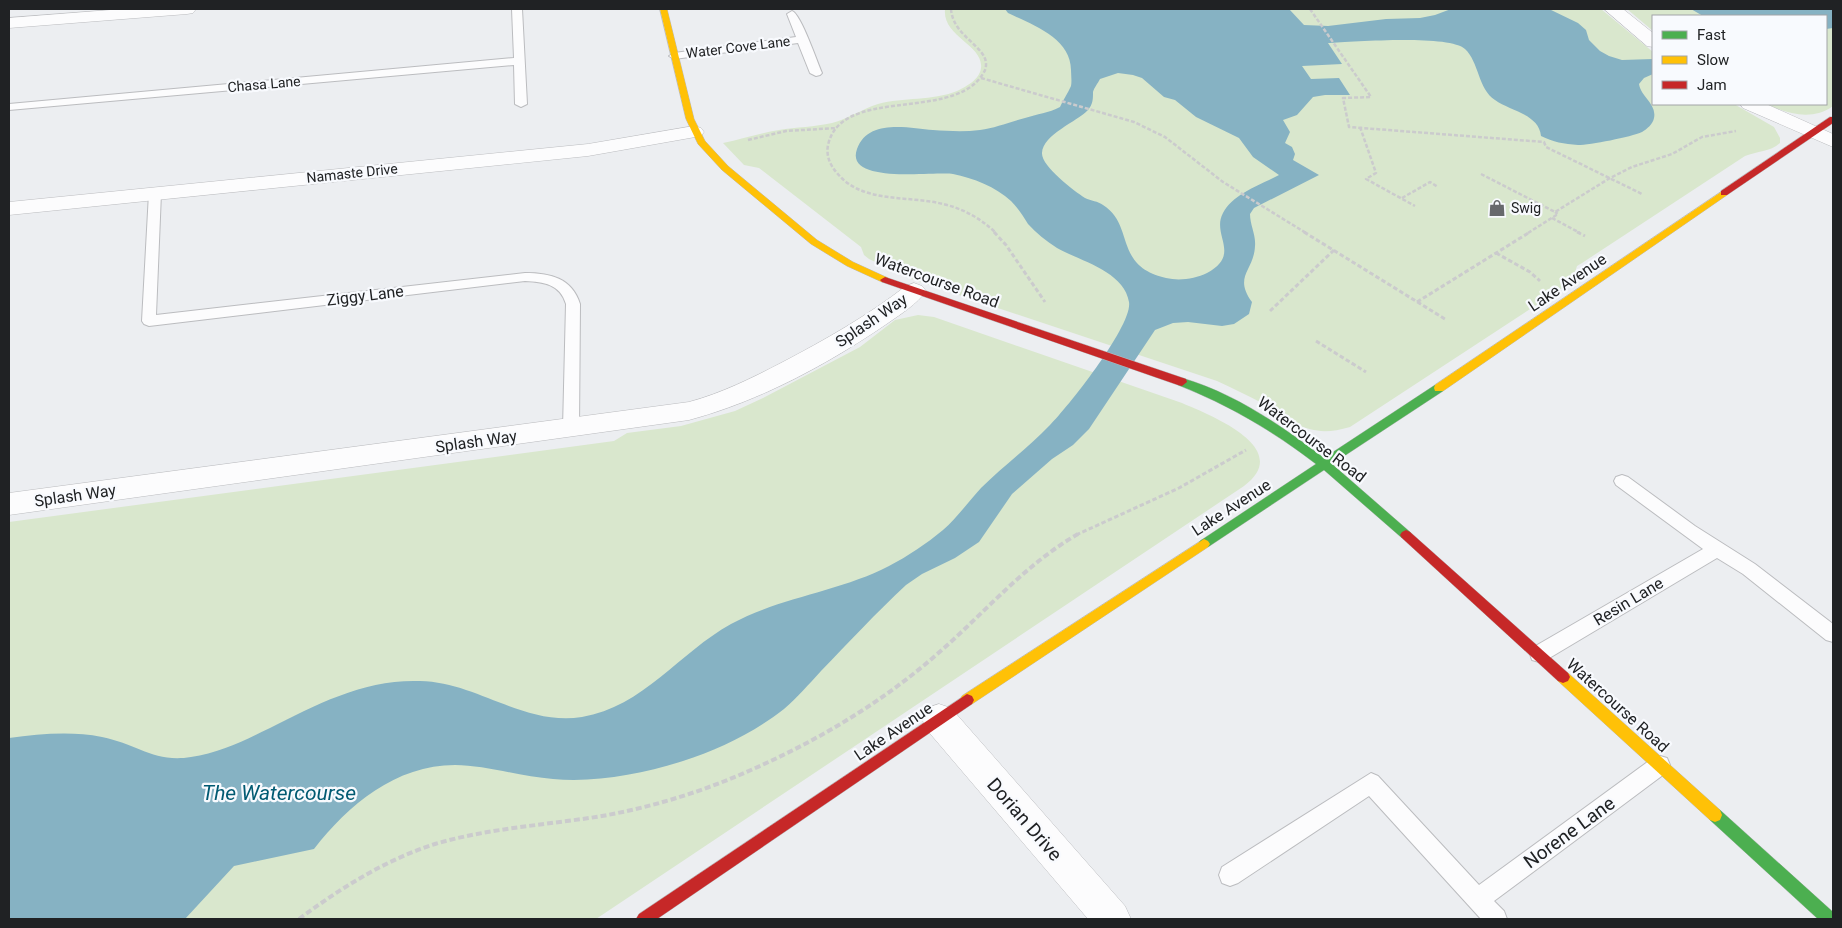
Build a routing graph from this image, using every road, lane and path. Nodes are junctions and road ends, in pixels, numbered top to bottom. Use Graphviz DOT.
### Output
graph roads {
  1 [pos="187,9"];
  2 [pos="517,9"];
  3 [pos="663,9"];
  4 [pos="951,9"];
  5 [pos="1310,9"];
  6 [pos="1613,9"];
  7 [pos="792,14"];
  8 [pos="9,23"];
  9 [pos="803,39"];
  10 [pos="1652,41"];
  11 [pos="674,56"];
  12 [pos="519,61"];
  13 [pos="816,73"];
  14 [pos="981,78"];
  15 [pos="520,104"];
  16 [pos="1752,105"];
  17 [pos="9,107"];
  18 [pos="1833,119"];
  19 [pos="1360,127"];
  20 [pos="838,128"];
  21 [pos="1740,131"];
  22 [pos="694,132"];
  23 [pos="1814,134"];
  24 [pos="748,140"];
  25 [pos="1833,141"];
  26 [pos="1481,174"];
  27 [pos="1610,178"];
  28 [pos="1438,187"];
  29 [pos="154,193"];
  30 [pos="1642,194"];
  31 [pos="1401,198"];
  32 [pos="1415,206"];
  33 [pos="9,209"];
  34 [pos="1555,212"];
  35 [pos="1551,218"];
  36 [pos="1585,236"];
  37 [pos="1334,250"];
  38 [pos="1496,253"];
  39 [pos="1542,283"];
  40 [pos="914,291"];
  41 [pos="1417,302"];
  42 [pos="1047,304"];
  43 [pos="1270,310"];
  44 [pos="1445,319"];
  45 [pos="1316,341"];
  46 [pos="1366,372"];
  47 [pos="571,428"];
  48 [pos="1277,430"];
  49 [pos="1325,465"];
  50 [pos="1622,481"];
  51 [pos="9,504"];
  52 [pos="1717,549"];
  53 [pos="1833,634"];
  54 [pos="1539,654"];
  55 [pos="940,719"];
  56 [pos="1660,765"];
  57 [pos="1230,875"];
  58 [pos="1478,900"];
  59 [pos="299,919"];
  60 [pos="644,919"];
  61 [pos="1112,919"];
  62 [pos="1496,919"];
  63 [pos="1829,919"];
  1 -- 8 [label="street"];
  2 -- 12 [label="lane"];
  3 -- 11 [label="street, Watercourse Road"];
  4 -- 14 [label="path"];
  5 -- 19 [label="path"];
  6 -- 10 [label="street"];
  7 -- 9 [label="lane, Water Cove Lane"];
  9 -- 11 [label="lane, Water Cove Lane"];
  9 -- 13 [label="lane, Water Cove Lane"];
  11 -- 22 [label="street, Watercourse Road"];
  12 -- 15 [label="lane"];
  12 -- 17 [label="lane, Chasa Lane"];
  14 -- 20 [label="path"];
  14 -- 37 [label="path"];
  16 -- 23 [label="street"];
  18 -- 23 [label="street, Lake Avenue"];
  19 -- 27 [label="path"];
  19 -- 31 [label="path"];
  20 -- 24 [label="path"];
  20 -- 42 [label="path"];
  21 -- 27 [label="path"];
  22 -- 29 [label="street, Namaste Drive"];
  22 -- 40 [label="street, Watercourse Road"];
  23 -- 25 [label="street"];
  23 -- 49 [label="street, Lake Avenue"];
  26 -- 34 [label="path"];
  27 -- 30 [label="path"];
  27 -- 34 [label="path"];
  28 -- 31 [label="path"];
  29 -- 33 [label="street, Namaste Drive"];
  29 -- 47 [label="lane, Ziggy Lane"];
  31 -- 32 [label="path"];
  34 -- 35 [label="path"];
  35 -- 36 [label="path"];
  35 -- 38 [label="path"];
  37 -- 41 [label="path"];
  37 -- 43 [label="path"];
  38 -- 39 [label="path"];
  38 -- 41 [label="path"];
  40 -- 47 [label="street, Splash Way"];
  40 -- 48 [label="street, Watercourse Road"];
  41 -- 44 [label="path"];
  45 -- 46 [label="path"];
  47 -- 51 [label="street, Splash Way"];
  48 -- 49 [label="street, Watercourse Road"];
  48 -- 59 [label="path"];
  49 -- 54 [label="street, Watercourse Road"];
  49 -- 55 [label="street, Lake Avenue"];
  50 -- 52 [label="lane"];
  52 -- 53 [label="lane"];
  52 -- 54 [label="lane, Resin Lane"];
  54 -- 56 [label="street, Watercourse Road"];
  55 -- 60 [label="street, Lake Avenue"];
  55 -- 61 [label="street, Dorian Drive"];
  56 -- 58 [label="lane, Norene Lane"];
  56 -- 63 [label="street, Watercourse Road"];
  57 -- 58 [label="lane"];
  58 -- 62 [label="lane"];
}
